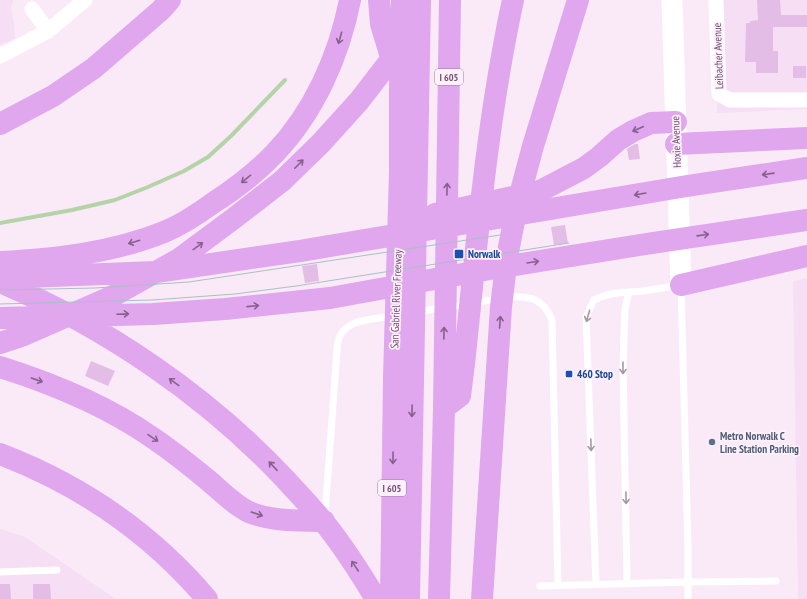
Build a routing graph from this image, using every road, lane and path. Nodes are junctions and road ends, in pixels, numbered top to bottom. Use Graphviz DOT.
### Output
graph roads {
  1 [pos="85,0"];
  2 [pos="170,0"];
  3 [pos="350,0"];
  4 [pos="379,0"];
  5 [pos="402,0"];
  6 [pos="420,0"];
  7 [pos="430,0"];
  8 [pos="450,0"];
  9 [pos="513,0"];
  10 [pos="578,0"];
  11 [pos="672,0"];
  12 [pos="716,0"];
  13 [pos="32,9"];
  14 [pos="48,31"];
  15 [pos="0,56"];
  16 [pos="400,88"];
  17 [pos="807,100"];
  18 [pos="676,122"];
  19 [pos="0,124"];
  20 [pos="807,138"];
  21 [pos="676,144"];
  22 [pos="807,168"];
  23 [pos="408,170"];
  24 [pos="807,220"];
  25 [pos="807,256"];
  26 [pos="0,262"];
  27 [pos="156,272"];
  28 [pos="0,278"];
  29 [pos="0,282"];
  30 [pos="681,285"];
  31 [pos="629,292"];
  32 [pos="0,318"];
  33 [pos="0,343"];
  34 [pos="0,367"];
  35 [pos="403,374"];
  36 [pos="443,412"];
  37 [pos="0,454"];
  38 [pos="324,521"];
  39 [pos="57,570"];
  40 [pos="0,572"];
  41 [pos="776,581"];
  42 [pos="687,582"];
  43 [pos="596,584"];
  44 [pos="627,584"];
  45 [pos="558,585"];
  46 [pos="540,586"];
  47 [pos="207,599"];
  48 [pos="376,599"];
  49 [pos="391,599"];
  50 [pos="409,599"];
  51 [pos="421,599"];
  52 [pos="439,599"];
  53 [pos="482,599"];
  54 [pos="688,599"];
  1 -- 14 [label="street"];
  2 -- 19 [label="highway"];
  3 -- 26 [label="highway, one-way"];
  4 -- 16 [label="highway"];
  5 -- 16 [label="highway, San Gabriel River Freeway / I 605"];
  6 -- 23 [label="highway"];
  33 -- 7 [label="highway, one-way"];
  36 -- 8 [label="highway, I 605, one-way"];
  9 -- 36 [label="highway"];
  53 -- 10 [label="highway, one-way"];
  11 -- 18 [label="main road, Hoxie Avenue"];
  12 -- 17 [label="street, Leibacher Avenue"];
  13 -- 14 [label="street"];
  14 -- 15 [label="street"];
  16 -- 23 [label="highway, San Gabriel River Freeway / I 605"];
  18 -- 21 [label="main road, Hoxie Avenue"];
  18 -- 27 [label="highway, one-way"];
  20 -- 21 [label="highway"];
  21 -- 30 [label="main road, Hoxie Avenue"];
  22 -- 27 [label="highway, one-way"];
  23 -- 35 [label="highway, San Gabriel River Freeway / I 605"];
  32 -- 24 [label="highway, one-way"];
  25 -- 30 [label="highway"];
  27 -- 28 [label="highway"];
  48 -- 29 [label="highway, one-way"];
  30 -- 31 [label="lane"];
  30 -- 42 [label="lane"];
  31 -- 43 [label="lane, one-way"];
  31 -- 44 [label="lane, one-way"];
  34 -- 38 [label="highway, one-way"];
  35 -- 49 [label="highway, San Gabriel River Freeway / I 605, one-way"];
  35 -- 50 [label="highway, one-way"];
  36 -- 51 [label="highway"];
  36 -- 52 [label="highway, I 605"];
  37 -- 47 [label="highway"];
  38 -- 45 [label="lane"];
  39 -- 40 [label="lane"];
  41 -- 42 [label="lane"];
  42 -- 44 [label="lane"];
  42 -- 54 [label="lane"];
  43 -- 44 [label="lane"];
  43 -- 45 [label="lane"];
  45 -- 46 [label="lane"];
}
